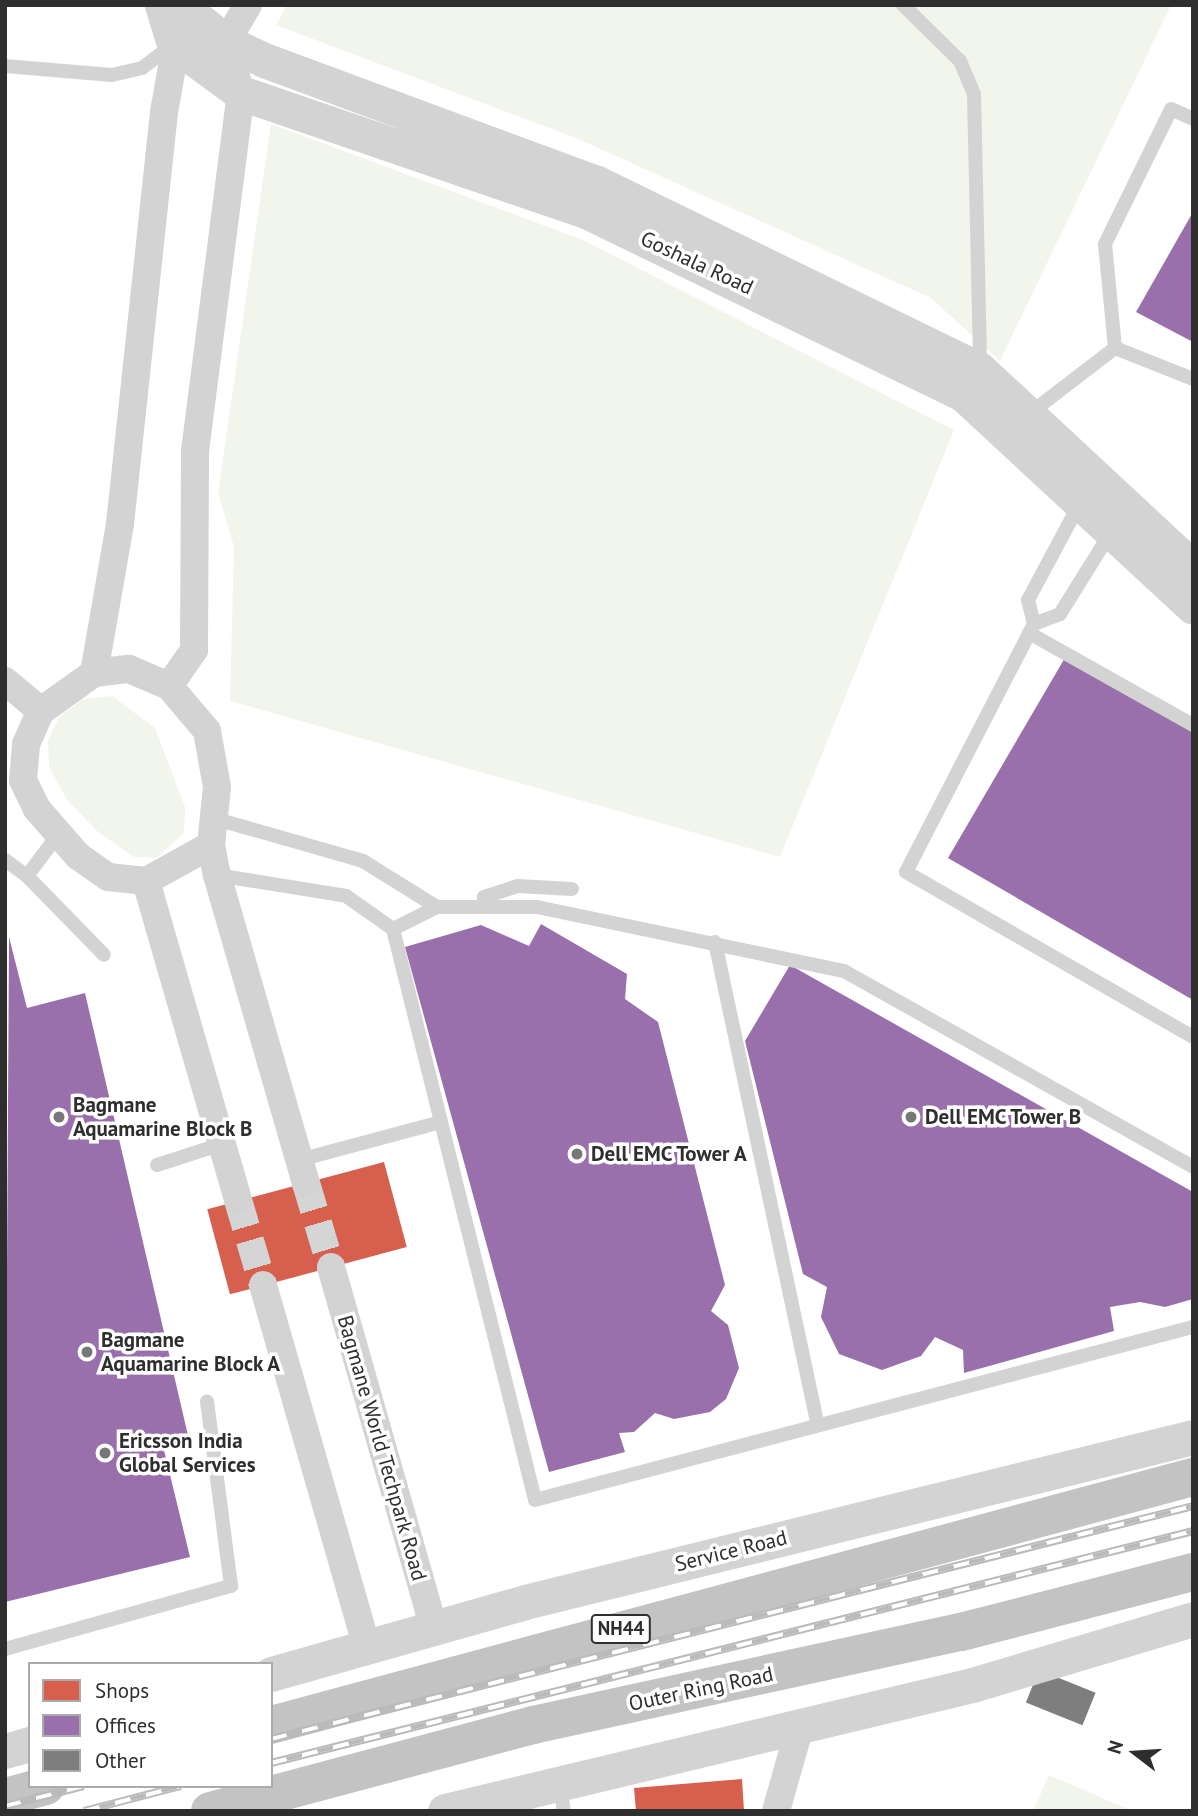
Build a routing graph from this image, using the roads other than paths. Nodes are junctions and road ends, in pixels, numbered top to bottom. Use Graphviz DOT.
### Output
graph roads {
  1 [pos="248,5"];
  2 [pos="903,5"];
  3 [pos="178,6"];
  4 [pos="226,42"];
  5 [pos="174,44"];
  6 [pos="5,66"];
  7 [pos="241,93"];
  8 [pos="1193,119"];
  9 [pos="1115,348"];
  10 [pos="1193,379"];
  11 [pos="972,382"];
  12 [pos="1018,425"];
  13 [pos="1081,503"];
  14 [pos="1112,531"];
  15 [pos="1193,568"];
  16 [pos="1193,607"];
  17 [pos="1032,629"];
  18 [pos="94,673"];
  19 [pos="5,681"];
  20 [pos="169,686"];
  21 [pos="41,711"];
  22 [pos="1193,725"];
  23 [pos="5,773"];
  24 [pos="37,809"];
  25 [pos="213,832"];
  26 [pos="57,836"];
  27 [pos="5,860"];
  28 [pos="217,875"];
  29 [pos="27,876"];
  30 [pos="146,881"];
  31 [pos="572,889"];
  32 [pos="486,906"];
  33 [pos="437,907"];
  34 [pos="393,929"];
  35 [pos="715,942"];
  36 [pos="104,955"];
  37 [pos="1193,1037"];
  38 [pos="441,1122"];
  39 [pos="222,1143"];
  40 [pos="157,1165"];
  41 [pos="1193,1167"];
  42 [pos="303,1171"];
  43 [pos="239,1200"];
  44 [pos="331,1267"];
  45 [pos="263,1285"];
  46 [pos="1193,1327"];
  47 [pos="207,1402"];
  48 [pos="817,1420"];
  49 [pos="1193,1437"];
  50 [pos="1193,1477"];
  51 [pos="1193,1572"];
  52 [pos="1193,1619"];
  53 [pos="434,1629"];
  54 [pos="367,1647"];
  55 [pos="5,1649"];
  56 [pos="273,1673"];
  57 [pos="273,1724"];
  58 [pos="800,1726"];
  59 [pos="28,1745"];
  60 [pos="5,1751"];
  61 [pos="39,1788"];
  62 [pos="5,1797"];
  63 [pos="562,1797"];
  64 [pos="210,1811"];
  65 [pos="444,1811"];
  66 [pos="776,1811"];
  1 -- 4 [label="street"];
  2 -- 11 [label="lane"];
  3 -- 4 [label="street, Goshala Road"];
  3 -- 5 [label="street, Goshala Road"];
  4 -- 7 [label="street"];
  4 -- 11 [label="street, Goshala Road"];
  5 -- 6 [label="lane"];
  5 -- 7 [label="street, Goshala Road"];
  5 -- 18 [label="street"];
  7 -- 11 [label="street, Goshala Road"];
  7 -- 20 [label="street"];
  8 -- 9 [label="lane"];
  9 -- 10 [label="lane"];
  9 -- 12 [label="lane"];
  11 -- 12 [label="street, Goshala Road"];
  12 -- 13 [label="street, Goshala Road"];
  12 -- 15 [label="street, Goshala Road"];
  13 -- 14 [label="street, Goshala Road"];
  13 -- 17 [label="lane"];
  14 -- 16 [label="street, Goshala Road"];
  14 -- 17 [label="lane"];
  17 -- 22 [label="lane"];
  17 -- 37 [label="lane"];
  18 -- 20 [label="street"];
  18 -- 21 [label="street"];
  19 -- 21 [label="street"];
  20 -- 25 [label="street"];
  21 -- 24 [label="street"];
  23 -- 24 [label="street"];
  24 -- 26 [label="street"];
  25 -- 28 [label="street"];
  25 -- 30 [label="street"];
  25 -- 33 [label="lane"];
  26 -- 29 [label="lane"];
  26 -- 30 [label="street"];
  27 -- 29 [label="lane"];
  28 -- 34 [label="lane"];
  28 -- 42 [label="street"];
  29 -- 36 [label="lane"];
  30 -- 39 [label="street"];
  31 -- 32 [label="lane"];
  32 -- 33 [label="lane"];
  32 -- 35 [label="lane"];
  33 -- 34 [label="lane"];
  34 -- 38 [label="lane"];
  35 -- 41 [label="lane"];
  35 -- 48 [label="lane"];
  38 -- 42 [label="lane"];
  38 -- 48 [label="lane"];
  39 -- 40 [label="lane"];
  39 -- 43 [label="street"];
  44 -- 53 [label="street, Bagmane World Techpark Road"];
  45 -- 54 [label="street"];
  46 -- 48 [label="lane"];
  47 -- 55 [label="lane"];
  49 -- 53 [label="street, Service Road"];
  50 -- 57 [label="highway, NH44"];
  51 -- 64 [label="highway, Outer Ring Road"];
  52 -- 58 [label="street"];
  53 -- 54 [label="street, Service Road"];
  54 -- 56 [label="street, Service Road"];
  58 -- 63 [label="street"];
  58 -- 66 [label="street"];
  59 -- 60 [label="street"];
  61 -- 62 [label="highway"];
  63 -- 65 [label="street"];
}
